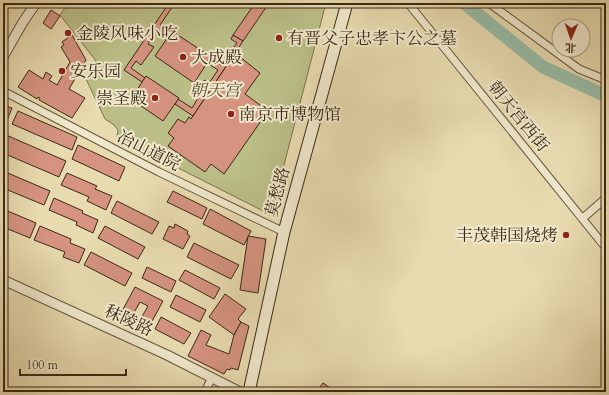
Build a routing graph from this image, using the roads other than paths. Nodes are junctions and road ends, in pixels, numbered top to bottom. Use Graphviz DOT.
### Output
graph roads {
  1 [pos="36,3"];
  2 [pos="347,3"];
  3 [pos="408,3"];
  4 [pos="489,3"];
  5 [pos="3,57"];
  6 [pos="606,80"];
  7 [pos="3,92"];
  8 [pos="606,198"];
  9 [pos="583,218"];
  10 [pos="284,232"];
  11 [pos="606,248"];
  12 [pos="3,280"];
  13 [pos="212,377"];
  14 [pos="205,392"];
  15 [pos="240,392"];
  16 [pos="249,392"];
  1 -- 5 [label="street"];
  2 -- 10 [label="main road, 莫愁路"];
  3 -- 9 [label="street, 朝天宫西街"];
  4 -- 6 [label="street"];
  7 -- 10 [label="street, 冶山道院"];
  8 -- 9 [label="street"];
  9 -- 11 [label="street, 朝天宫西街"];
  10 -- 16 [label="main road, 莫愁路"];
  12 -- 13 [label="street, 秣陵路"];
  13 -- 14 [label="street"];
  13 -- 15 [label="street, 秣陵路"];
}
